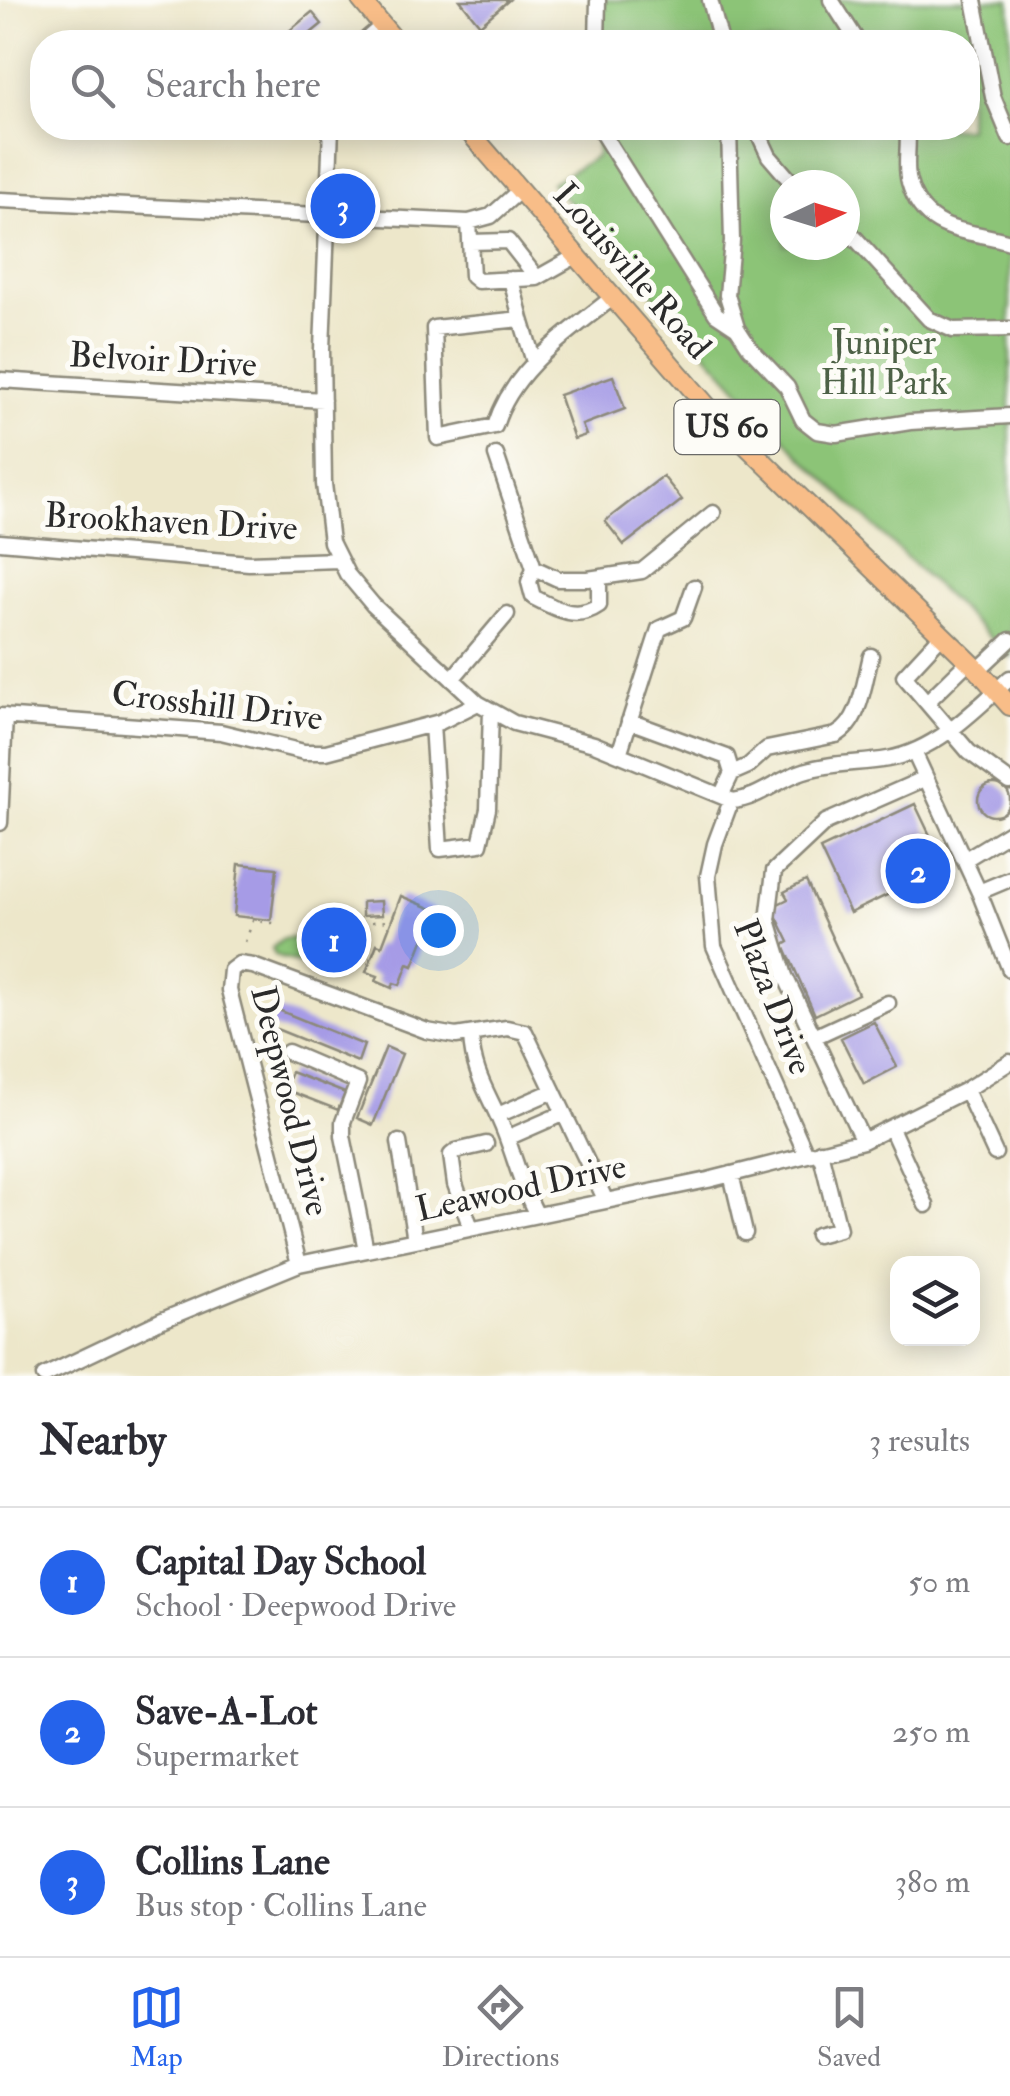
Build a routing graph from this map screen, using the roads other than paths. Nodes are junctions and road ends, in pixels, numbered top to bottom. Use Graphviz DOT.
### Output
graph roads {
  1 [pos="598,0"];
  2 [pos="710,0"];
  3 [pos="831,0"];
  4 [pos="974,0"];
  5 [pos="369,3"];
  6 [pos="382,26"];
  7 [pos="377,30"];
  8 [pos="386,30"];
  9 [pos="597,30"];
  10 [pos="718,30"];
  11 [pos="850,30"];
  12 [pos="980,30"];
  13 [pos="980,31"];
  14 [pos="1010,138"];
  15 [pos="331,140"];
  16 [pos="476,140"];
  17 [pos="607,140"];
  18 [pos="729,140"];
  19 [pos="762,140"];
  20 [pos="906,140"];
  21 [pos="782,170"];
  22 [pos="519,191"];
  23 [pos="0,200"];
  24 [pos="328,217"];
  25 [pos="469,222"];
  26 [pos="470,242"];
  27 [pos="1010,242"];
  28 [pos="860,243"];
  29 [pos="576,256"];
  30 [pos="537,278"];
  31 [pos="512,279"];
  32 [pos="612,298"];
  33 [pos="521,318"];
  34 [pos="737,328"];
  35 [pos="1010,328"];
  36 [pos="534,362"];
  37 [pos="0,380"];
  38 [pos="323,400"];
  39 [pos="1010,416"];
  40 [pos="487,428"];
  41 [pos="713,513"];
  42 [pos="0,542"];
  43 [pos="339,560"];
  44 [pos="534,568"];
  45 [pos="599,578"];
  46 [pos="694,587"];
  47 [pos="508,614"];
  48 [pos="942,635"];
  49 [pos="1010,640"];
  50 [pos="871,656"];
  51 [pos="974,665"];
  52 [pos="452,679"];
  53 [pos="1004,683"];
  54 [pos="927,702"];
  55 [pos="484,706"];
  56 [pos="1010,706"];
  57 [pos="2,716"];
  58 [pos="629,721"];
  59 [pos="432,724"];
  60 [pos="951,729"];
  61 [pos="914,752"];
  62 [pos="618,754"];
  63 [pos="732,773"];
  64 [pos="926,778"];
  65 [pos="1010,782"];
  66 [pos="726,798"];
  67 [pos="0,822"];
  68 [pos="1010,832"];
  69 [pos="964,860"];
  70 [pos="1010,879"];
  71 [pos="979,892"];
  72 [pos="1003,934"];
  73 [pos="1010,970"];
  74 [pos="888,1003"];
  75 [pos="471,1036"];
  76 [pos="814,1037"];
  77 [pos="288,1052"];
  78 [pos="1010,1062"];
  79 [pos="966,1090"];
  80 [pos="553,1091"];
  81 [pos="564,1113"];
  82 [pos="498,1115"];
  83 [pos="891,1128"];
  84 [pos="508,1138"];
  85 [pos="862,1140"];
  86 [pos="399,1142"];
  87 [pos="486,1144"];
  88 [pos="813,1153"];
  89 [pos="995,1153"];
  90 [pos="731,1174"];
  91 [pos="606,1200"];
  92 [pos="926,1205"];
  93 [pos="537,1215"];
  94 [pos="471,1228"];
  95 [pos="745,1233"];
  96 [pos="817,1235"];
  97 [pos="415,1240"];
  98 [pos="366,1250"];
  99 [pos="300,1264"];
  100 [pos="44,1376"];
  1 -- 9 [label="street"];
  2 -- 10 [label="street"];
  3 -- 11 [label="street"];
  4 -- 12 [label="street"];
  5 -- 6 [label="main road"];
  6 -- 7 [label="street"];
  6 -- 8 [label="main road"];
  13 -- 14 [label="street"];
  15 -- 24 [label="street"];
  16 -- 22 [label="main road, Louisville Road / US 60"];
  17 -- 34 [label="street"];
  18 -- 34 [label="street"];
  19 -- 21 [label="street"];
  20 -- 27 [label="street"];
  22 -- 25 [label="street"];
  22 -- 29 [label="main road, Louisville Road / US 60"];
  23 -- 24 [label="street"];
  24 -- 25 [label="street"];
  24 -- 38 [label="street"];
  25 -- 26 [label="street"];
  26 -- 30 [label="street"];
  26 -- 31 [label="street"];
  28 -- 35 [label="street"];
  29 -- 30 [label="street"];
  29 -- 32 [label="main road, Louisville Road / US 60"];
  30 -- 31 [label="street"];
  31 -- 33 [label="street"];
  32 -- 36 [label="street"];
  32 -- 48 [label="main road, Louisville Road / US 60"];
  33 -- 36 [label="street"];
  33 -- 40 [label="street"];
  34 -- 39 [label="street"];
  36 -- 40 [label="street"];
  37 -- 38 [label="street, Belvoir Drive"];
  38 -- 43 [label="street"];
  40 -- 44 [label="street"];
  41 -- 45 [label="street"];
  42 -- 43 [label="street, Brookhaven Drive"];
  43 -- 52 [label="street"];
  44 -- 45 [label="street"];
  44 -- 45 [label="street"];
  46 -- 58 [label="street"];
  47 -- 52 [label="street"];
  48 -- 51 [label="main road, Louisville Road / US 60"];
  48 -- 54 [label="street"];
  49 -- 51 [label="street"];
  50 -- 63 [label="street"];
  51 -- 53 [label="main road, Louisville Road / US 60"];
  51 -- 54 [label="street"];
  52 -- 55 [label="street"];
  53 -- 56 [label="main road, Louisville Road / US 60"];
  53 -- 60 [label="street"];
  54 -- 60 [label="street"];
  55 -- 59 [label="street, Crosshill Drive"];
  55 -- 59 [label="street"];
  55 -- 62 [label="street"];
  57 -- 59 [label="street, Crosshill Drive"];
  57 -- 67 [label="street"];
  58 -- 62 [label="street"];
  58 -- 63 [label="street"];
  60 -- 61 [label="street"];
  60 -- 65 [label="street"];
  61 -- 64 [label="street"];
  61 -- 66 [label="street"];
  62 -- 66 [label="street"];
  63 -- 66 [label="street, Plaza Drive"];
  64 -- 69 [label="street"];
  64 -- 76 [label="street"];
  66 -- 88 [label="street, Plaza Drive"];
  68 -- 69 [label="street"];
  69 -- 71 [label="street"];
  70 -- 71 [label="street"];
  71 -- 72 [label="street"];
  72 -- 73 [label="street"];
  74 -- 76 [label="street"];
  75 -- 80 [label="street, Deepwood Drive"];
  75 -- 82 [label="street"];
  75 -- 99 [label="street, Deepwood Drive"];
  76 -- 85 [label="street"];
  77 -- 98 [label="street"];
  78 -- 79 [label="street, Leawood Drive"];
  79 -- 83 [label="street, Leawood Drive"];
  79 -- 89 [label="street"];
  80 -- 81 [label="street, Deepwood Drive"];
  80 -- 82 [label="street"];
  81 -- 84 [label="street"];
  81 -- 91 [label="street, Deepwood Drive"];
  82 -- 84 [label="street"];
  83 -- 85 [label="street, Leawood Drive"];
  83 -- 92 [label="street"];
  84 -- 93 [label="street"];
  85 -- 88 [label="street, Leawood Drive"];
  86 -- 97 [label="street"];
  87 -- 94 [label="street"];
  88 -- 90 [label="street, Leawood Drive"];
  88 -- 96 [label="street, Plaza Drive"];
  90 -- 91 [label="street, Leawood Drive"];
  90 -- 95 [label="street"];
  91 -- 93 [label="street, Leawood Drive"];
  93 -- 94 [label="street, Leawood Drive"];
  94 -- 97 [label="street, Leawood Drive"];
  97 -- 98 [label="street, Leawood Drive"];
  98 -- 99 [label="street, Leawood Drive"];
  99 -- 100 [label="street, Leawood Drive"];
}
